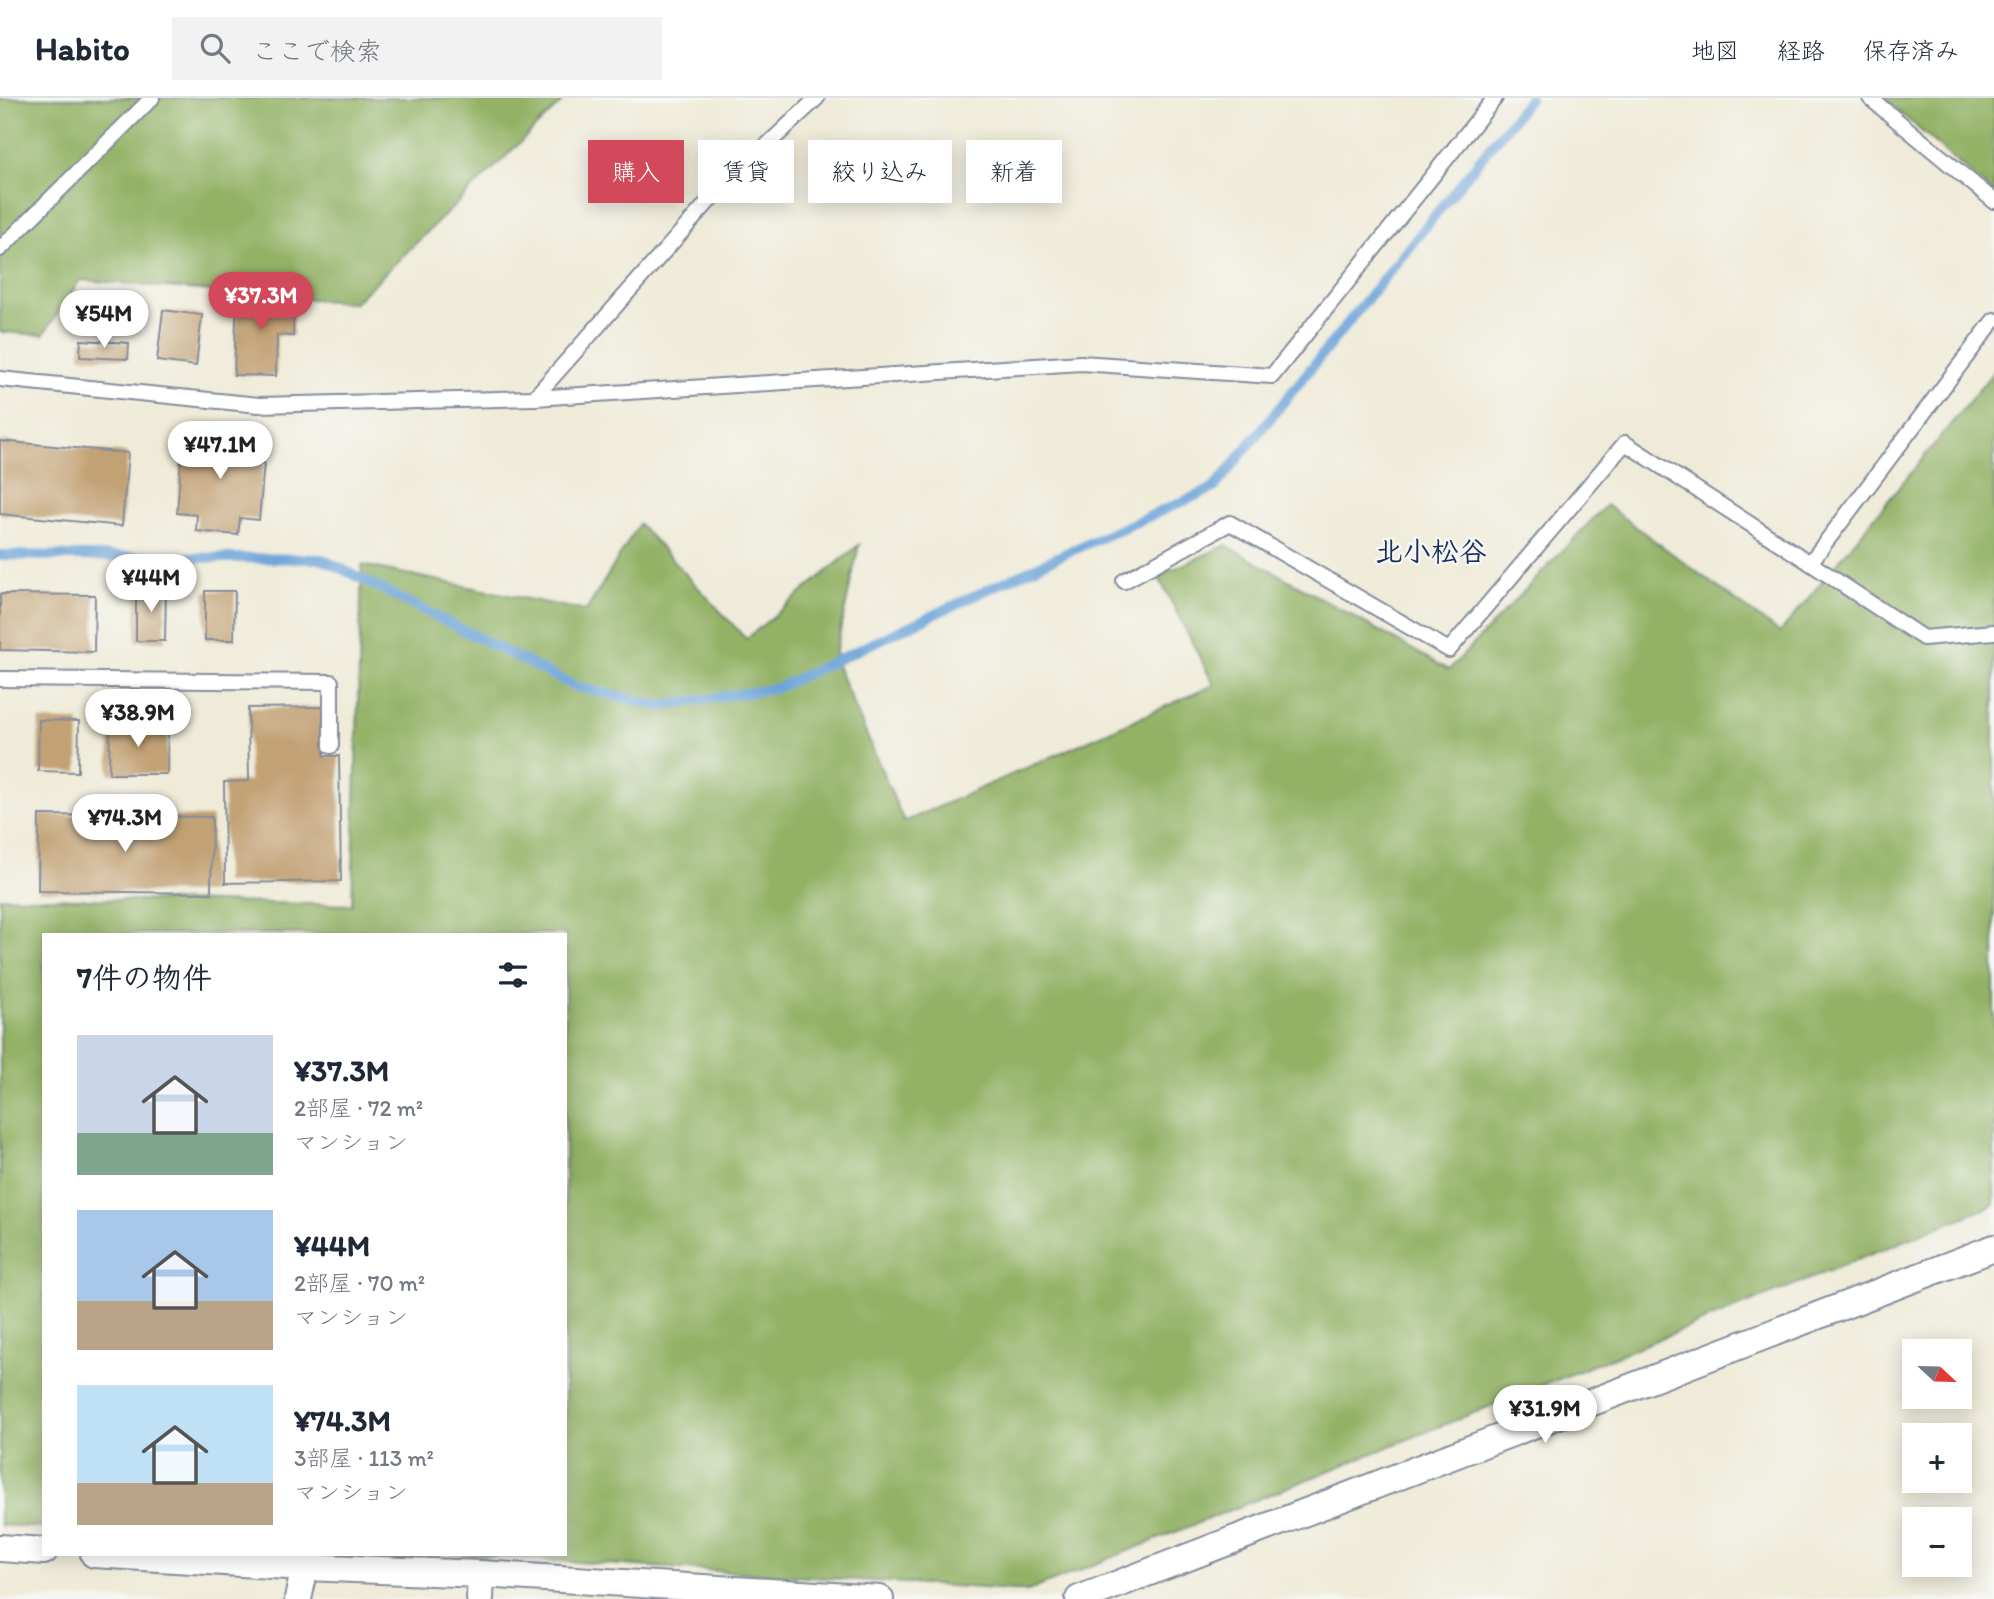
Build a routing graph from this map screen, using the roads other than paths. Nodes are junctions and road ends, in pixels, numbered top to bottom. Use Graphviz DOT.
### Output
graph roads {
  1 [pos="152,98"];
  2 [pos="817,98"];
  3 [pos="1495,98"];
  4 [pos="1870,98"];
  5 [pos="1994,201"];
  6 [pos="0,248"];
  7 [pos="1994,320"];
  8 [pos="0,379"];
  9 [pos="534,398"];
  10 [pos="1810,563"];
  11 [pos="1124,581"];
  12 [pos="1994,632"];
  13 [pos="0,679"];
  14 [pos="331,746"];
  15 [pos="1994,1248"];
  16 [pos="0,1548"];
  17 [pos="42,1551"];
  18 [pos="126,1556"];
  19 [pos="304,1567"];
  20 [pos="481,1587"];
  21 [pos="1089,1597"];
  22 [pos="298,1599"];
  23 [pos="880,1599"];
  1 -- 6 [label="lane"];
  2 -- 9 [label="lane"];
  3 -- 9 [label="lane"];
  4 -- 5 [label="lane"];
  7 -- 10 [label="lane"];
  8 -- 9 [label="lane"];
  10 -- 11 [label="lane"];
  10 -- 12 [label="lane"];
  13 -- 14 [label="lane"];
  15 -- 21 [label="street"];
  16 -- 17 [label="street"];
  18 -- 19 [label="street"];
  19 -- 20 [label="street"];
  19 -- 22 [label="street"];
  20 -- 23 [label="street"];
}
